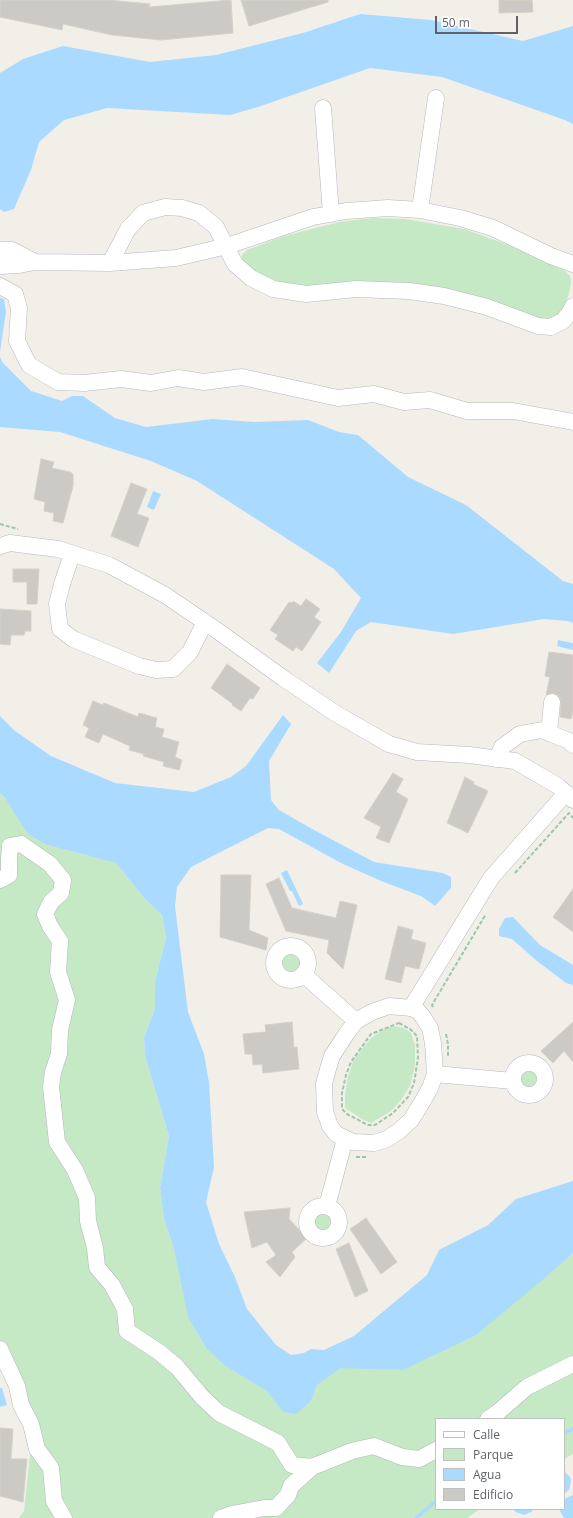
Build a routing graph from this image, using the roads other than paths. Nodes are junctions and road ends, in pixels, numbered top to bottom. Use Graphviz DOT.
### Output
graph roads {
  1 [pos="436,98"];
  2 [pos="323,108"];
  3 [pos="420,210"];
  4 [pos="331,214"];
  5 [pos="227,246"];
  6 [pos="0,250"];
  7 [pos="34,262"];
  8 [pos="110,263"];
  9 [pos="573,264"];
  10 [pos="0,266"];
  11 [pos="0,276"];
  12 [pos="0,286"];
  13 [pos="573,306"];
  14 [pos="573,422"];
  15 [pos="3,543"];
  16 [pos="72,554"];
  17 [pos="205,622"];
  18 [pos="552,702"];
  19 [pos="549,733"];
  20 [pos="573,745"];
  21 [pos="497,759"];
  22 [pos="570,797"];
  23 [pos="0,880"];
  24 [pos="303,974"];
  25 [pos="411,1008"];
  26 [pos="356,1021"];
  27 [pos="435,1074"];
  28 [pos="513,1081"];
  29 [pos="344,1146"];
  30 [pos="327,1206"];
  31 [pos="0,1349"];
  32 [pos="573,1364"];
  33 [pos="490,1418"];
  34 [pos="435,1451"];
  35 [pos="312,1467"];
  36 [pos="64,1518"];
  37 [pos="221,1518"];
  1 -- 3 [label="street"];
  2 -- 4 [label="street"];
  3 -- 4 [label="street"];
  3 -- 9 [label="street"];
  4 -- 5 [label="street"];
  5 -- 8 [label="street"];
  5 -- 8 [label="street"];
  5 -- 13 [label="street"];
  6 -- 7 [label="street"];
  7 -- 8 [label="street"];
  7 -- 10 [label="street"];
  7 -- 11 [label="street"];
  12 -- 14 [label="street"];
  15 -- 16 [label="street"];
  16 -- 17 [label="street"];
  16 -- 17 [label="street"];
  17 -- 21 [label="street"];
  18 -- 19 [label="street"];
  19 -- 20 [label="street"];
  19 -- 21 [label="street"];
  21 -- 22 [label="street"];
  22 -- 25 [label="street"];
  23 -- 35 [label="street"];
  24 -- 26 [label="street"];
  25 -- 26 [label="street"];
  25 -- 27 [label="street"];
  26 -- 29 [label="street"];
  27 -- 28 [label="street"];
  27 -- 29 [label="street"];
  29 -- 30 [label="street"];
  31 -- 36 [label="street"];
  32 -- 33 [label="street"];
  34 -- 35 [label="street"];
  35 -- 37 [label="street"];
}
